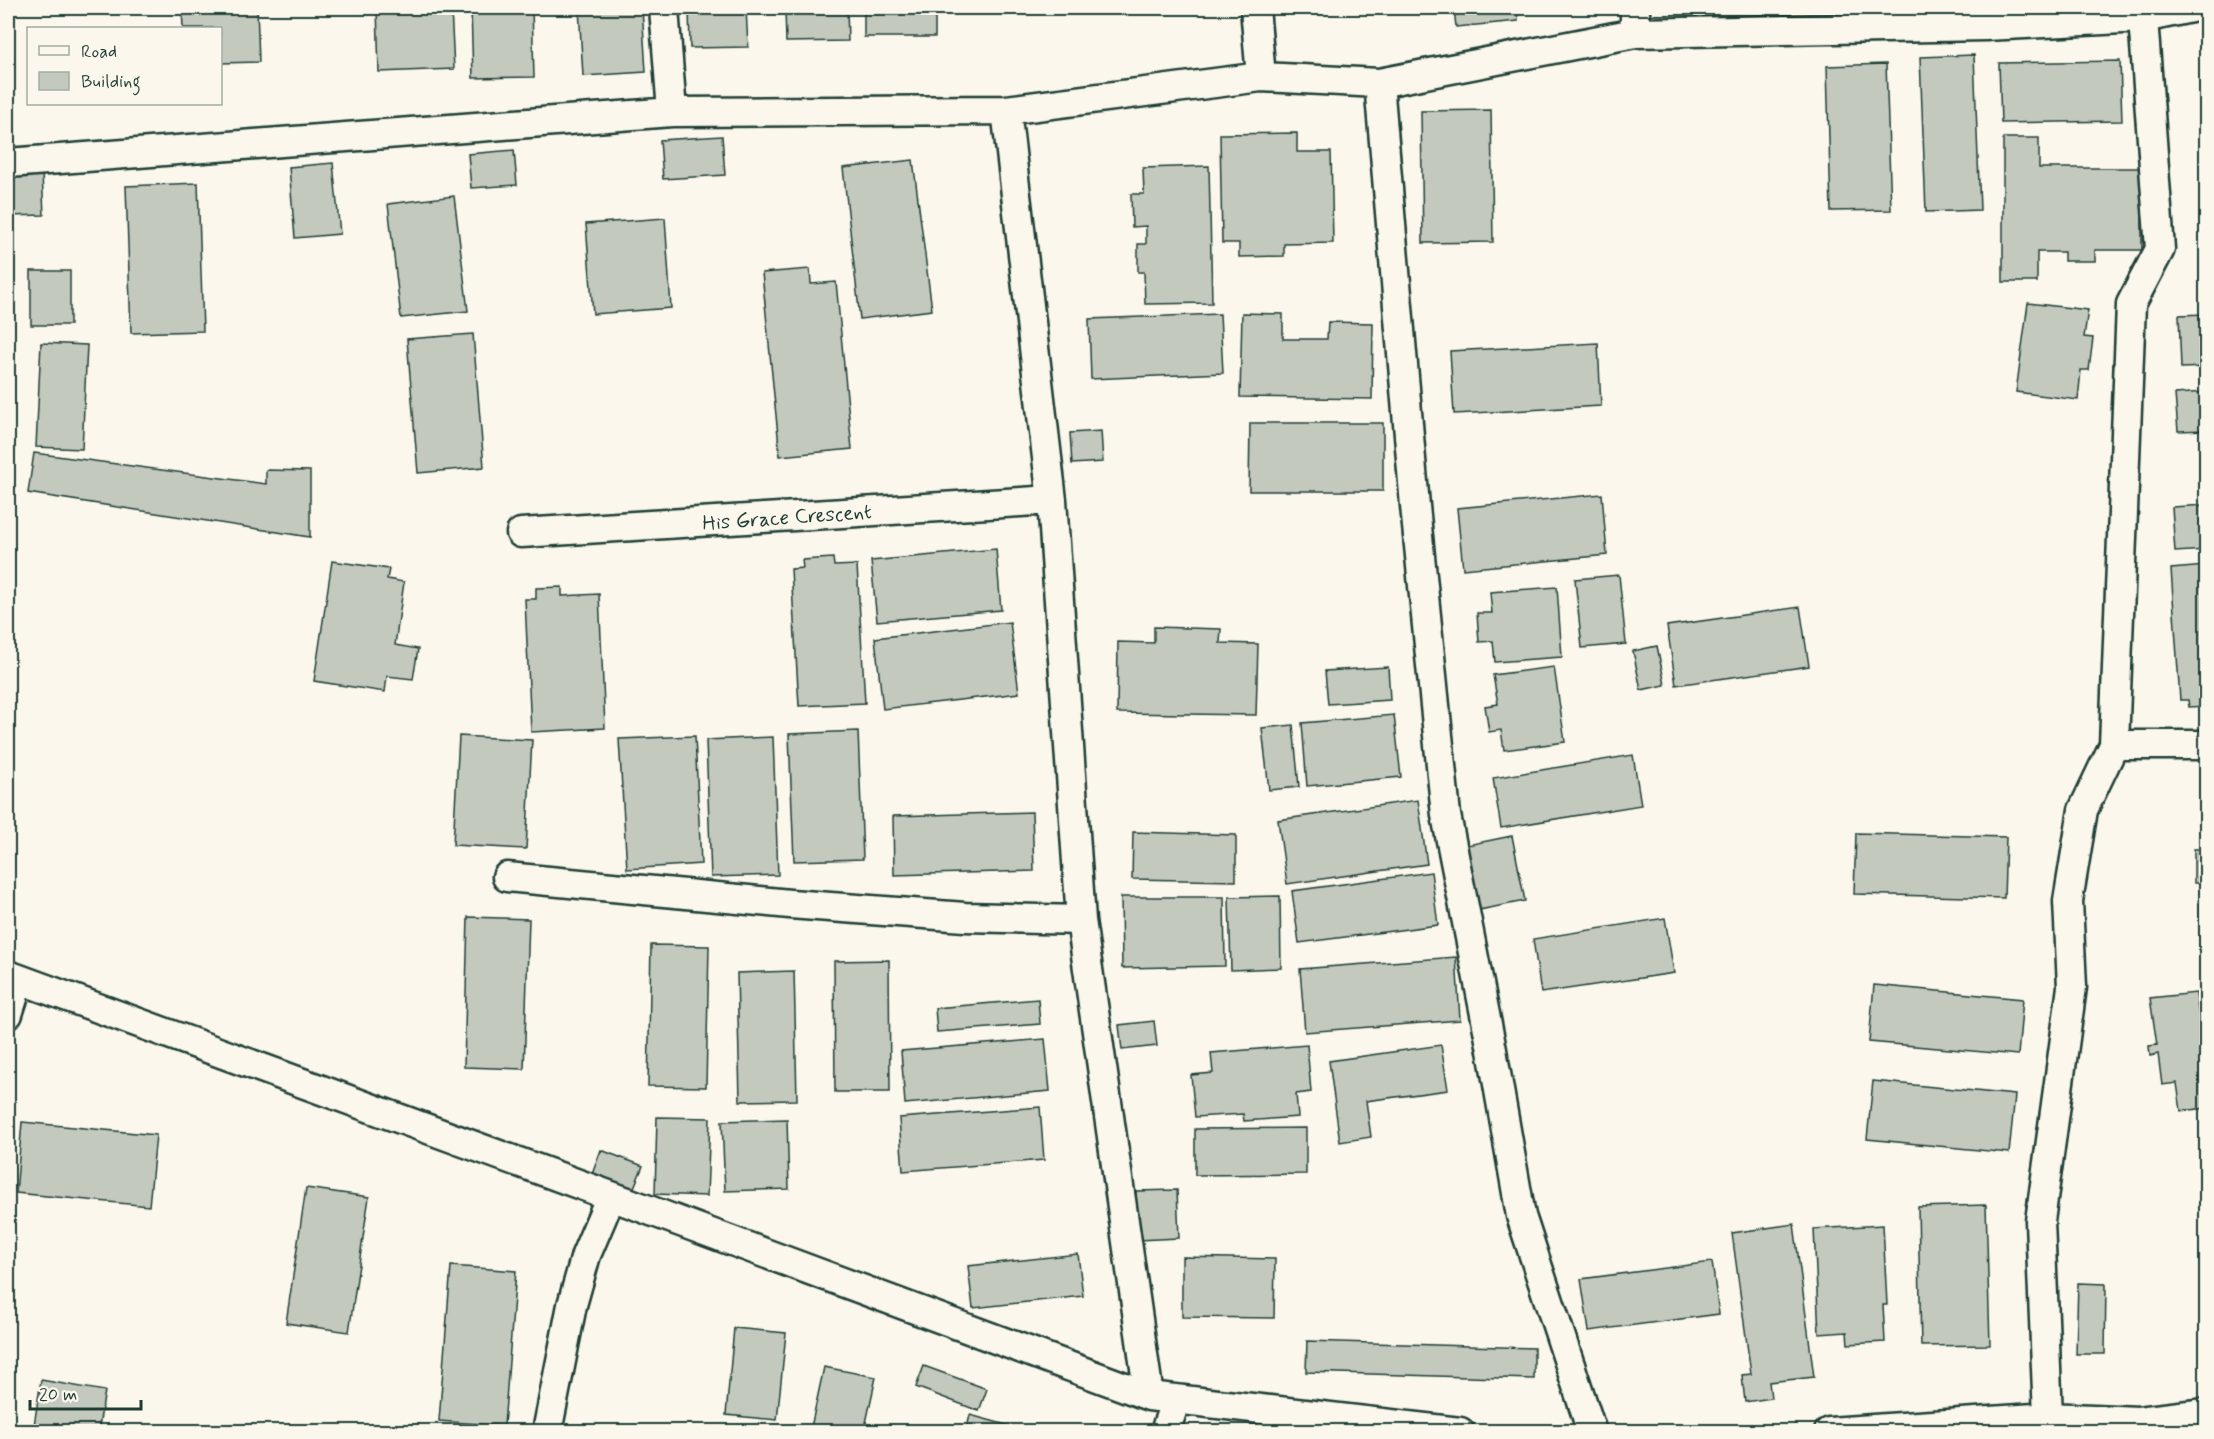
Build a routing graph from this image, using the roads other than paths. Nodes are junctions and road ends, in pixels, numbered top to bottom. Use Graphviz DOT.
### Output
graph roads {
  1 [pos="664,8"];
  2 [pos="1255,8"];
  3 [pos="2191,8"];
  4 [pos="2143,18"];
  5 [pos="1635,20"];
  6 [pos="1261,76"];
  7 [pos="1378,83"];
  8 [pos="1006,110"];
  9 [pos="672,112"];
  10 [pos="8,163"];
  11 [pos="1052,500"];
  12 [pos="521,533"];
  13 [pos="2114,745"];
  14 [pos="2206,745"];
  15 [pos="507,877"];
  16 [pos="1081,920"];
  17 [pos="13,977"];
  18 [pos="8,1014"];
  19 [pos="611,1196"];
  20 [pos="1162,1397"];
  21 [pos="2206,1413"];
  22 [pos="2048,1417"];
  23 [pos="2138,1426"];
  24 [pos="546,1431"];
  25 [pos="1165,1431"];
  26 [pos="1460,1431"];
  27 [pos="1592,1431"];
  28 [pos="1828,1431"];
  1 -- 9 [label="street"];
  2 -- 6 [label="street"];
  3 -- 4 [label="street"];
  4 -- 5 [label="street"];
  4 -- 13 [label="street"];
  5 -- 7 [label="street"];
  6 -- 7 [label="street"];
  6 -- 8 [label="street"];
  7 -- 27 [label="street"];
  8 -- 9 [label="street"];
  8 -- 11 [label="street"];
  9 -- 10 [label="street"];
  11 -- 12 [label="street, His Grace Crescent"];
  11 -- 16 [label="street"];
  13 -- 14 [label="street"];
  13 -- 22 [label="street"];
  15 -- 16 [label="street"];
  16 -- 20 [label="street"];
  17 -- 18 [label="street"];
  17 -- 19 [label="street"];
  19 -- 20 [label="street"];
  19 -- 24 [label="street"];
  20 -- 25 [label="street"];
  20 -- 26 [label="street"];
  21 -- 23 [label="street"];
  22 -- 23 [label="street"];
  22 -- 28 [label="street"];
}
